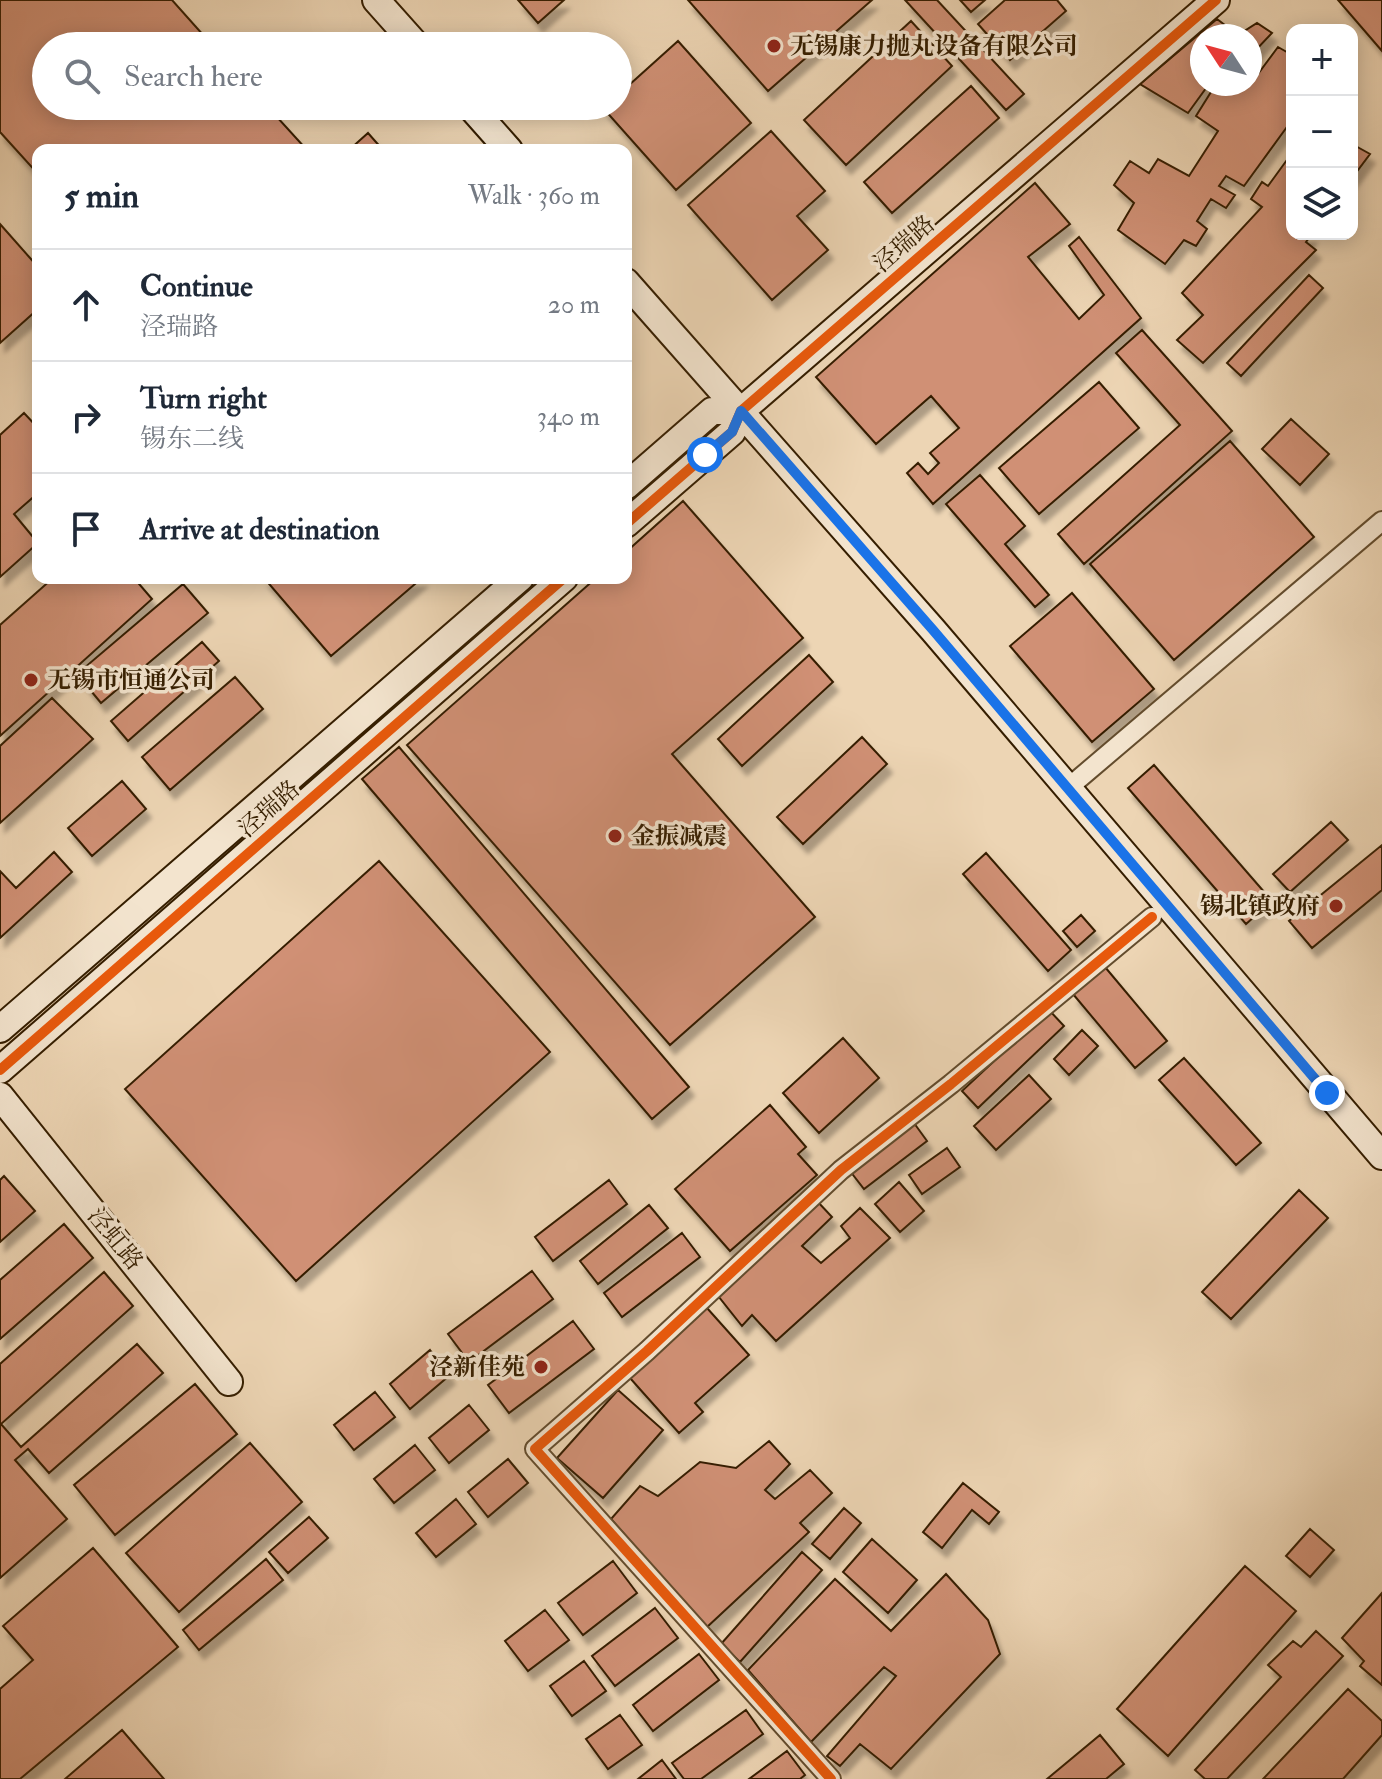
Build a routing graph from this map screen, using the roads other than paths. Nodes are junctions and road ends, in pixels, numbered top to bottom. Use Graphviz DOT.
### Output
graph roads {
  1 [pos="376,0"];
  2 [pos="1216,0"];
  3 [pos="405,32"];
  4 [pos="482,120"];
  5 [pos="504,144"];
  6 [pos="632,289"];
  7 [pos="741,411"];
  8 [pos="632,481"];
  9 [pos="632,519"];
  10 [pos="1382,521"];
  11 [pos="513,584"];
  12 [pos="557,584"];
  13 [pos="1068,788"];
  14 [pos="1152,917"];
  15 [pos="0,1029"];
  16 [pos="0,1070"];
  17 [pos="0,1096"];
  18 [pos="1381,1152"];
  19 [pos="229,1382"];
  20 [pos="831,1779"];
  1 -- 3 [label="street"];
  2 -- 7 [label="street, 泾瑞路"];
  4 -- 5 [label="street"];
  6 -- 7 [label="street"];
  7 -- 8 [label="street, 泾瑞路"];
  7 -- 9 [label="street, 泾瑞路"];
  7 -- 13 [label="street"];
  10 -- 13 [label="street"];
  11 -- 15 [label="street, 泾瑞路"];
  12 -- 16 [label="street, 泾瑞路"];
  13 -- 18 [label="street"];
  14 -- 20 [label="street"];
  17 -- 19 [label="street, 泾虹路"];
}
